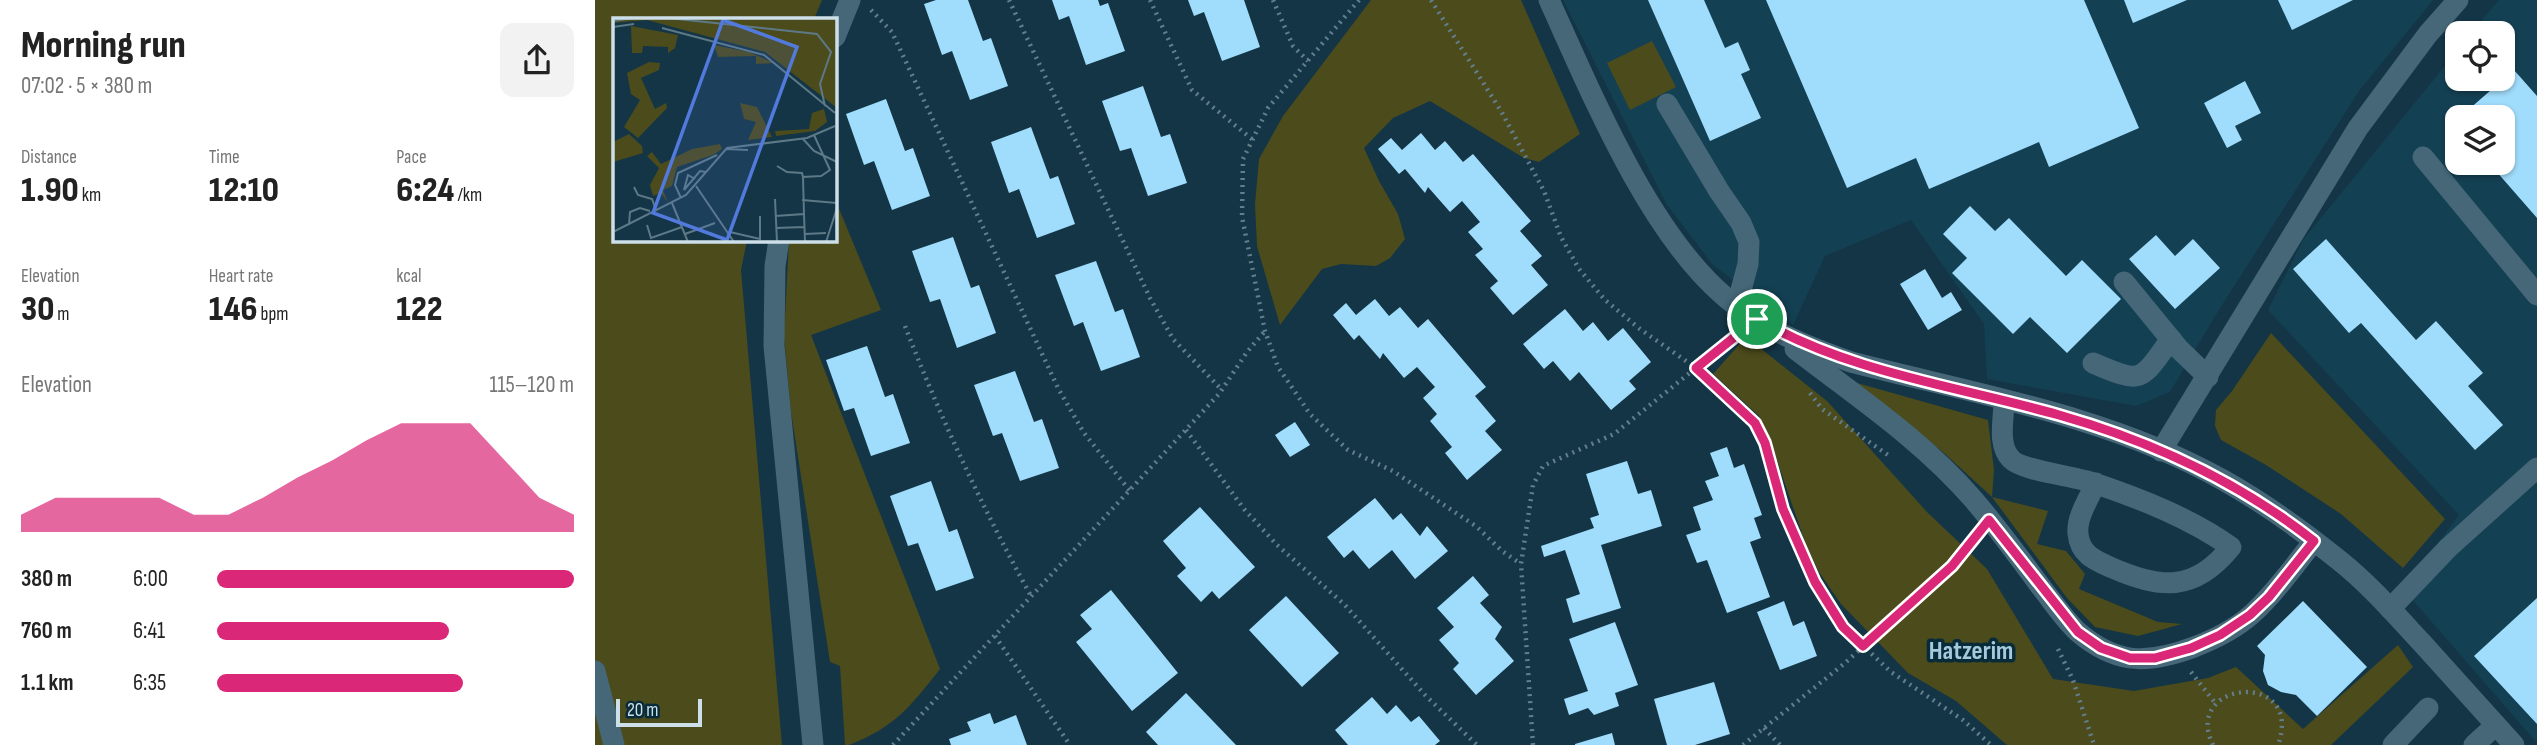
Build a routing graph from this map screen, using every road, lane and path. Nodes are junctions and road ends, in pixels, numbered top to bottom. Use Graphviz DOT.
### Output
graph roads {
  1 [pos="1009,0"];
  2 [pos="1150,0"];
  3 [pos="1273,0"];
  4 [pos="1359,0"];
  5 [pos="1431,0"];
  6 [pos="1549,0"];
  7 [pos="2457,0"];
  8 [pos="856,3"];
  9 [pos="837,34"];
  10 [pos="1308,61"];
  11 [pos="1667,104"];
  12 [pos="1252,140"];
  13 [pos="2423,157"];
  14 [pos="779,242"];
  15 [pos="2124,282"];
  16 [pos="2537,295"];
  17 [pos="1737,305"];
  18 [pos="1757,319"];
  19 [pos="905,326"];
  20 [pos="1265,331"];
  21 [pos="2171,339"];
  22 [pos="2093,363"];
  23 [pos="1696,368"];
  24 [pos="2208,377"];
  25 [pos="1222,390"];
  26 [pos="1808,390"];
  27 [pos="2004,401"];
  28 [pos="1186,430"];
  29 [pos="2161,451"];
  30 [pos="1899,462"];
  31 [pos="2537,468"];
  32 [pos="2096,483"];
  33 [pos="1130,491"];
  34 [pos="2314,541"];
  35 [pos="1984,546"];
  36 [pos="1521,564"];
  37 [pos="1031,596"];
  38 [pos="2390,609"];
  39 [pos="995,636"];
  40 [pos="1863,646"];
  41 [pos="2057,648"];
  42 [pos="2175,652"];
  43 [pos="595,671"];
  44 [pos="2216,704"];
  45 [pos="2428,708"];
  46 [pos="2496,725"];
  47 [pos="1764,728"];
  48 [pos="614,745"];
  49 [pos="813,745"];
  50 [pos="893,745"];
  51 [pos="1070,745"];
  52 [pos="1477,745"];
  53 [pos="1534,745"];
  54 [pos="1743,745"];
  55 [pos="1780,745"];
  56 [pos="1991,745"];
  57 [pos="2094,745"];
  58 [pos="2213,745"];
  59 [pos="2278,745"];
  60 [pos="2392,745"];
  61 [pos="2474,745"];
  62 [pos="2514,745"];
  1 -- 25 [label="path"];
  2 -- 12 [label="path"];
  3 -- 10 [label="path"];
  4 -- 10 [label="path"];
  5 -- 23 [label="path"];
  6 -- 17 [label="street"];
  7 -- 24 [label="street"];
  8 -- 9 [label="street"];
  8 -- 33 [label="path"];
  10 -- 12 [label="path"];
  11 -- 17 [label="street"];
  12 -- 20 [label="path"];
  13 -- 16 [label="street"];
  14 -- 49 [label="street"];
  15 -- 21 [label="street"];
  17 -- 18 [label="street"];
  18 -- 23 [label="path"];
  18 -- 27 [label="street"];
  18 -- 42 [label="street"];
  19 -- 37 [label="path"];
  20 -- 25 [label="path"];
  20 -- 36 [label="path"];
  21 -- 22 [label="street"];
  21 -- 24 [label="street"];
  23 -- 36 [label="path"];
  23 -- 40 [label="path"];
  24 -- 29 [label="street"];
  25 -- 28 [label="path"];
  26 -- 30 [label="path"];
  27 -- 29 [label="street"];
  27 -- 32 [label="street"];
  28 -- 33 [label="path"];
  28 -- 52 [label="path"];
  29 -- 34 [label="street"];
  31 -- 38 [label="street"];
  32 -- 32 [label="street"];
  33 -- 37 [label="path"];
  34 -- 38 [label="street"];
  34 -- 42 [label="street"];
  35 -- 40 [label="path"];
  36 -- 53 [label="path"];
  37 -- 39 [label="path"];
  38 -- 46 [label="street"];
  39 -- 50 [label="path"];
  39 -- 51 [label="path"];
  40 -- 47 [label="path"];
  40 -- 56 [label="path"];
  41 -- 57 [label="path"];
  42 -- 44 [label="path"];
  43 -- 48 [label="street"];
  44 -- 58 [label="path"];
  44 -- 59 [label="path"];
  45 -- 60 [label="street"];
  46 -- 61 [label="street"];
  46 -- 62 [label="street"];
  47 -- 54 [label="path"];
  47 -- 55 [label="path"];
}
